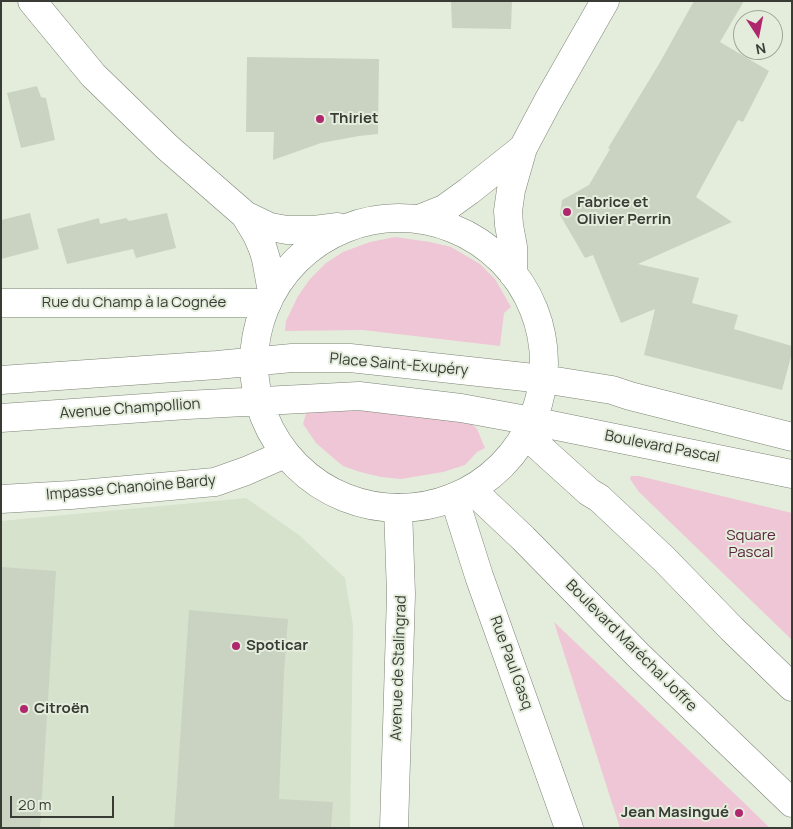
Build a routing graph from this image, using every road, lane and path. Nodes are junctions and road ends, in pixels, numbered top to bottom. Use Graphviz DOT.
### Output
graph roads {
  1 [pos="32,1"];
  2 [pos="605,1"];
  3 [pos="523,148"];
  4 [pos="245,215"];
  5 [pos="419,219"];
  6 [pos="356,224"];
  7 [pos="513,274"];
  8 [pos="270,298"];
  9 [pos="1,303"];
  10 [pos="253,362"];
  11 [pos="544,379"];
  12 [pos="1,380"];
  13 [pos="258,401"];
  14 [pos="1,418"];
  15 [pos="529,428"];
  16 [pos="792,437"];
  17 [pos="285,454"];
  18 [pos="792,474"];
  19 [pos="463,493"];
  20 [pos="1,499"];
  21 [pos="398,508"];
  22 [pos="792,687"];
  23 [pos="792,803"];
  24 [pos="394,828"];
  25 [pos="570,828"];
  1 -- 4 [label="main road"];
  2 -- 3 [label="main road"];
  3 -- 5 [label="main road"];
  3 -- 7 [label="main road"];
  4 -- 6 [label="main road"];
  4 -- 8 [label="main road"];
  5 -- 6 [label="main road"];
  5 -- 7 [label="main road"];
  6 -- 8 [label="main road"];
  7 -- 11 [label="main road"];
  8 -- 9 [label="main road, Rue du Champ à la Cognée"];
  8 -- 10 [label="main road"];
  10 -- 11 [label="main road, Place Saint-Exupéry"];
  10 -- 12 [label="main road"];
  10 -- 13 [label="main road"];
  11 -- 15 [label="main road"];
  11 -- 16 [label="main road"];
  13 -- 14 [label="main road, Avenue Champollion"];
  13 -- 15 [label="main road"];
  13 -- 17 [label="main road"];
  15 -- 18 [label="main road, Boulevard Pascal"];
  15 -- 19 [label="main road"];
  15 -- 22 [label="main road"];
  17 -- 20 [label="main road, Impasse Chanoine Bardy"];
  17 -- 21 [label="main road"];
  19 -- 21 [label="main road"];
  19 -- 23 [label="main road, Boulevard Maréchal Joffre"];
  19 -- 25 [label="main road, Rue Paul Gasq"];
  21 -- 24 [label="main road, Avenue de Stalingrad"];
}
